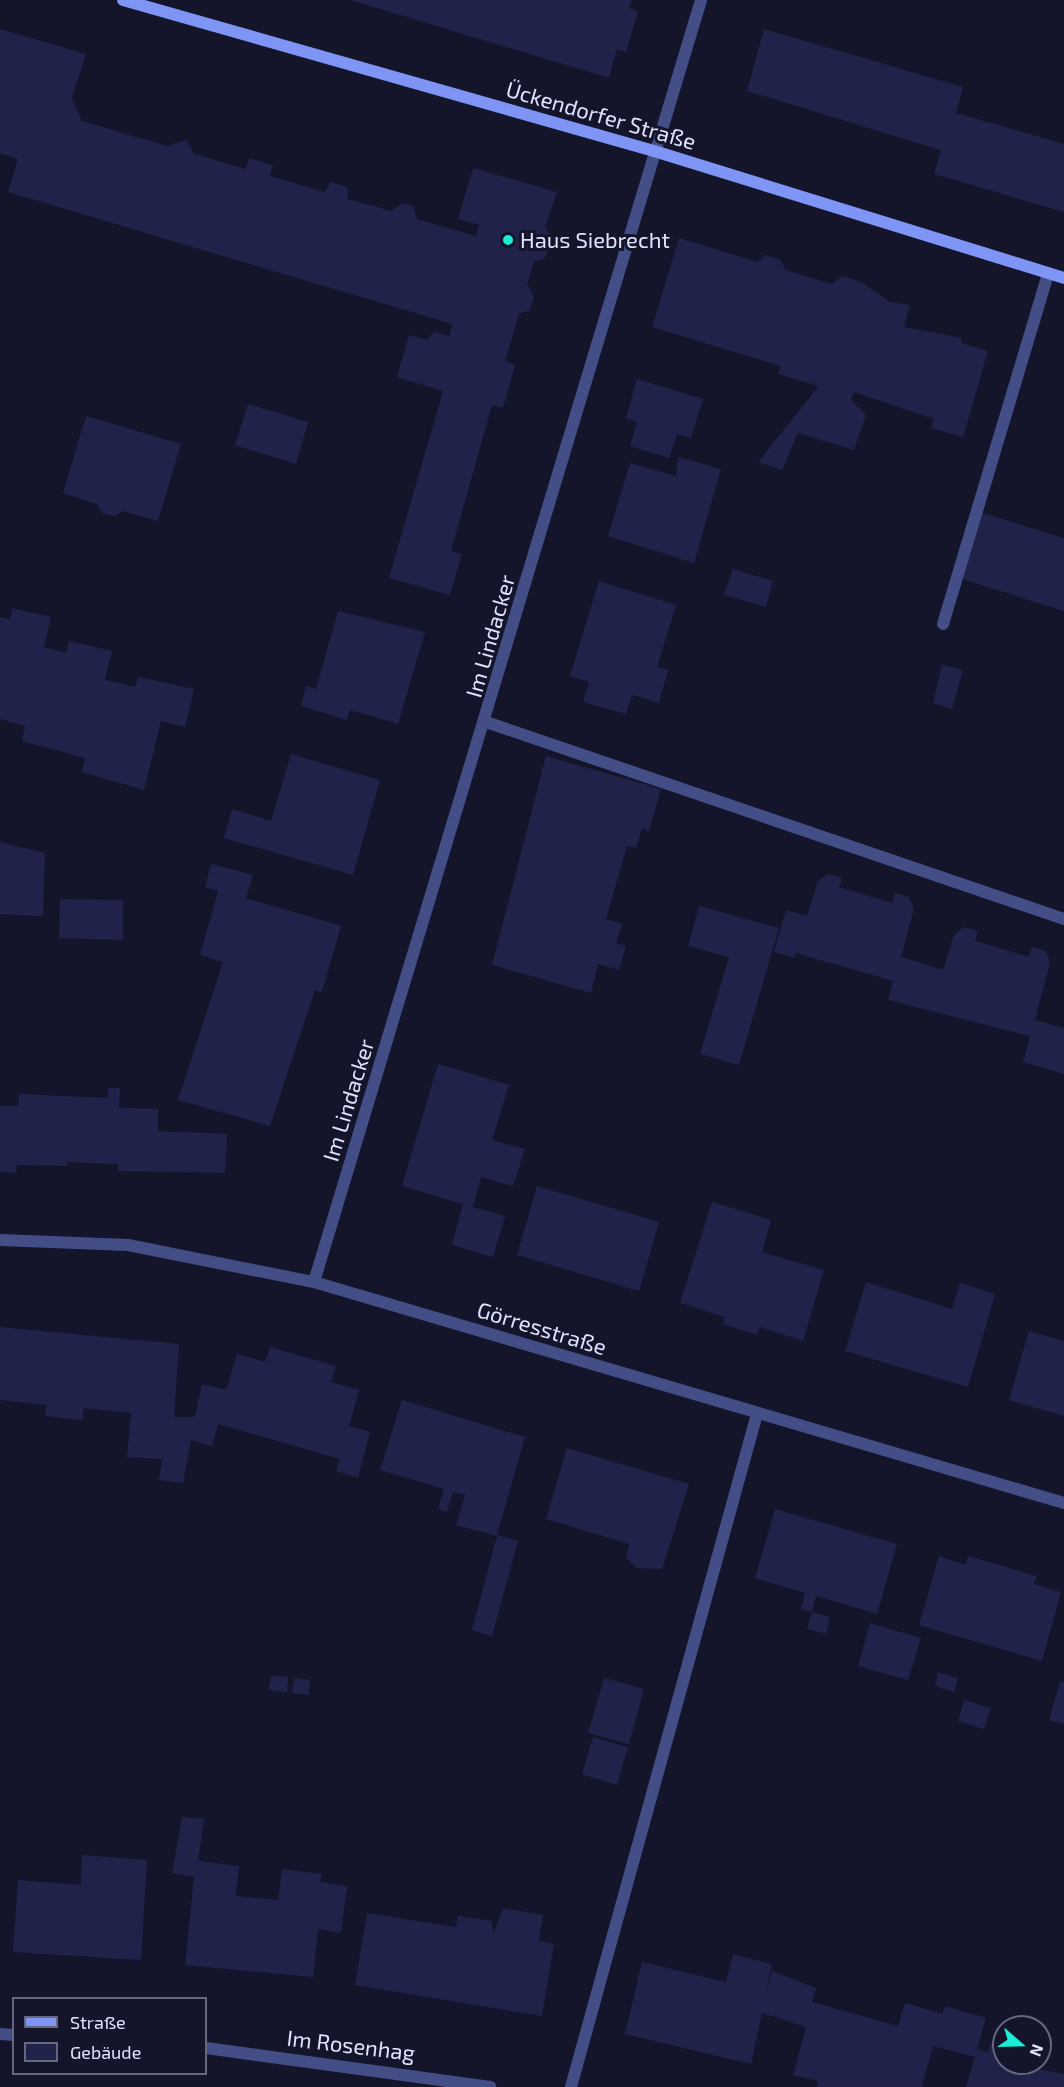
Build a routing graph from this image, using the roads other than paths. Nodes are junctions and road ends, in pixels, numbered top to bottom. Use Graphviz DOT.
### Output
graph roads {
  1 [pos="123,0"];
  2 [pos="701,0"];
  3 [pos="654,151"];
  4 [pos="1048,273"];
  5 [pos="1064,278"];
  6 [pos="943,624"];
  7 [pos="486,722"];
  8 [pos="1064,919"];
  9 [pos="0,1240"];
  10 [pos="314,1282"];
  11 [pos="757,1414"];
  12 [pos="1064,1503"];
  13 [pos="207,2049"];
  14 [pos="490,2087"];
  15 [pos="571,2087"];
  1 -- 3 [label="main road, Ückendorfer Straße"];
  2 -- 3 [label="street, Im Lindacker"];
  3 -- 4 [label="main road, Ückendorfer Straße"];
  3 -- 7 [label="street, Im Lindacker"];
  4 -- 5 [label="main road, Ückendorfer Straße"];
  4 -- 6 [label="street"];
  7 -- 8 [label="street"];
  7 -- 10 [label="street, Im Lindacker"];
  9 -- 10 [label="street, Görresstraße"];
  10 -- 11 [label="street, Görresstraße"];
  11 -- 12 [label="street, Görresstraße"];
  11 -- 15 [label="street"];
  13 -- 14 [label="street, Im Rosenhag"];
}
